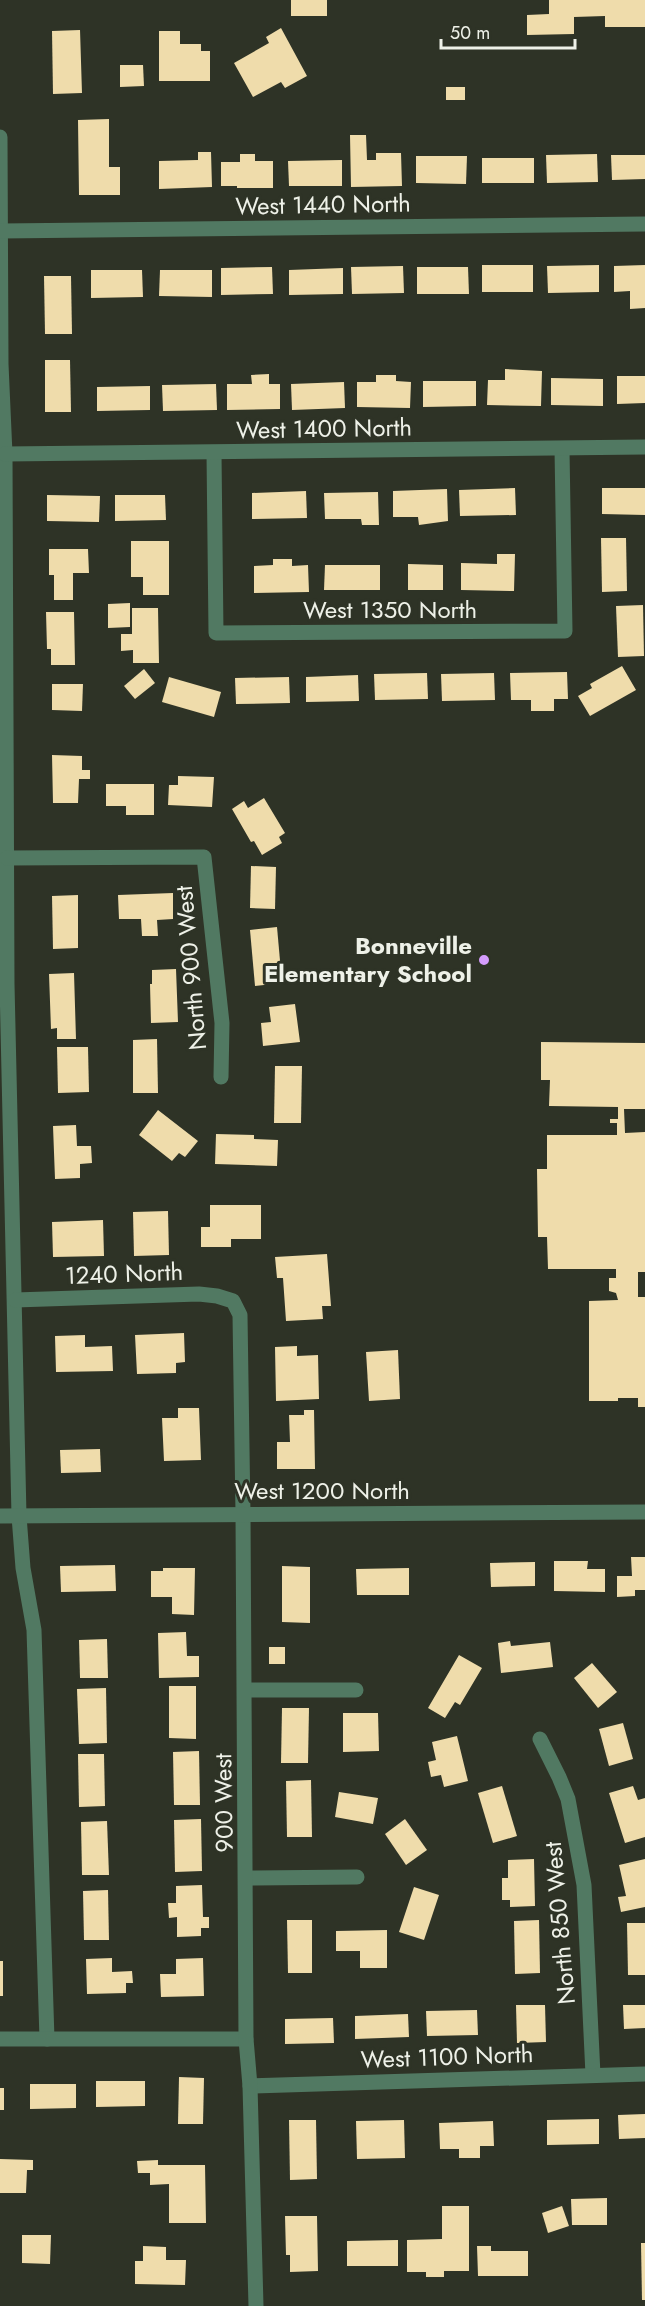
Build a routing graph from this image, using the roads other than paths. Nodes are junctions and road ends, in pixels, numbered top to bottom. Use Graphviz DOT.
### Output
graph roads {
  1 [pos="0,137"];
  2 [pos="645,224"];
  3 [pos="1,231"];
  4 [pos="0,364"];
  5 [pos="645,447"];
  6 [pos="562,448"];
  7 [pos="214,453"];
  8 [pos="4,454"];
  9 [pos="8,858"];
  10 [pos="4,984"];
  11 [pos="221,1077"];
  12 [pos="15,1300"];
  13 [pos="233,1301"];
  14 [pos="645,1512"];
  15 [pos="243,1514"];
  16 [pos="0,1516"];
  17 [pos="19,1516"];
  18 [pos="245,1690"];
  19 [pos="356,1690"];
  20 [pos="540,1739"];
  21 [pos="357,1877"];
  22 [pos="247,1878"];
  23 [pos="0,2039"];
  24 [pos="47,2039"];
  25 [pos="246,2039"];
  26 [pos="645,2074"];
  27 [pos="593,2075"];
  28 [pos="250,2086"];
  29 [pos="256,2306"];
  1 -- 3 [label="street"];
  2 -- 3 [label="street, West 1440 North"];
  3 -- 4 [label="street"];
  4 -- 8 [label="street"];
  5 -- 6 [label="street, West 1400 North"];
  6 -- 7 [label="street, West 1400 North"];
  6 -- 7 [label="street, West 1350 North"];
  7 -- 8 [label="street, West 1400 North"];
  8 -- 9 [label="street"];
  9 -- 10 [label="street"];
  9 -- 11 [label="street, North 900 West"];
  10 -- 12 [label="street"];
  12 -- 13 [label="street, 1240 North"];
  12 -- 17 [label="street"];
  13 -- 15 [label="street, 900 West"];
  14 -- 15 [label="street, West 1200 North"];
  15 -- 17 [label="street, West 1200 North"];
  15 -- 18 [label="street, 900 West"];
  16 -- 17 [label="street, West 1200 North"];
  17 -- 24 [label="street"];
  18 -- 19 [label="street"];
  18 -- 22 [label="street, 900 West"];
  20 -- 27 [label="street, North 850 West"];
  21 -- 22 [label="street"];
  22 -- 25 [label="street, 900 West"];
  23 -- 24 [label="street"];
  24 -- 25 [label="street"];
  25 -- 28 [label="street, 900 West"];
  26 -- 27 [label="street, West 1100 North"];
  27 -- 28 [label="street, West 1100 North"];
  28 -- 29 [label="street, 900 West"];
}
